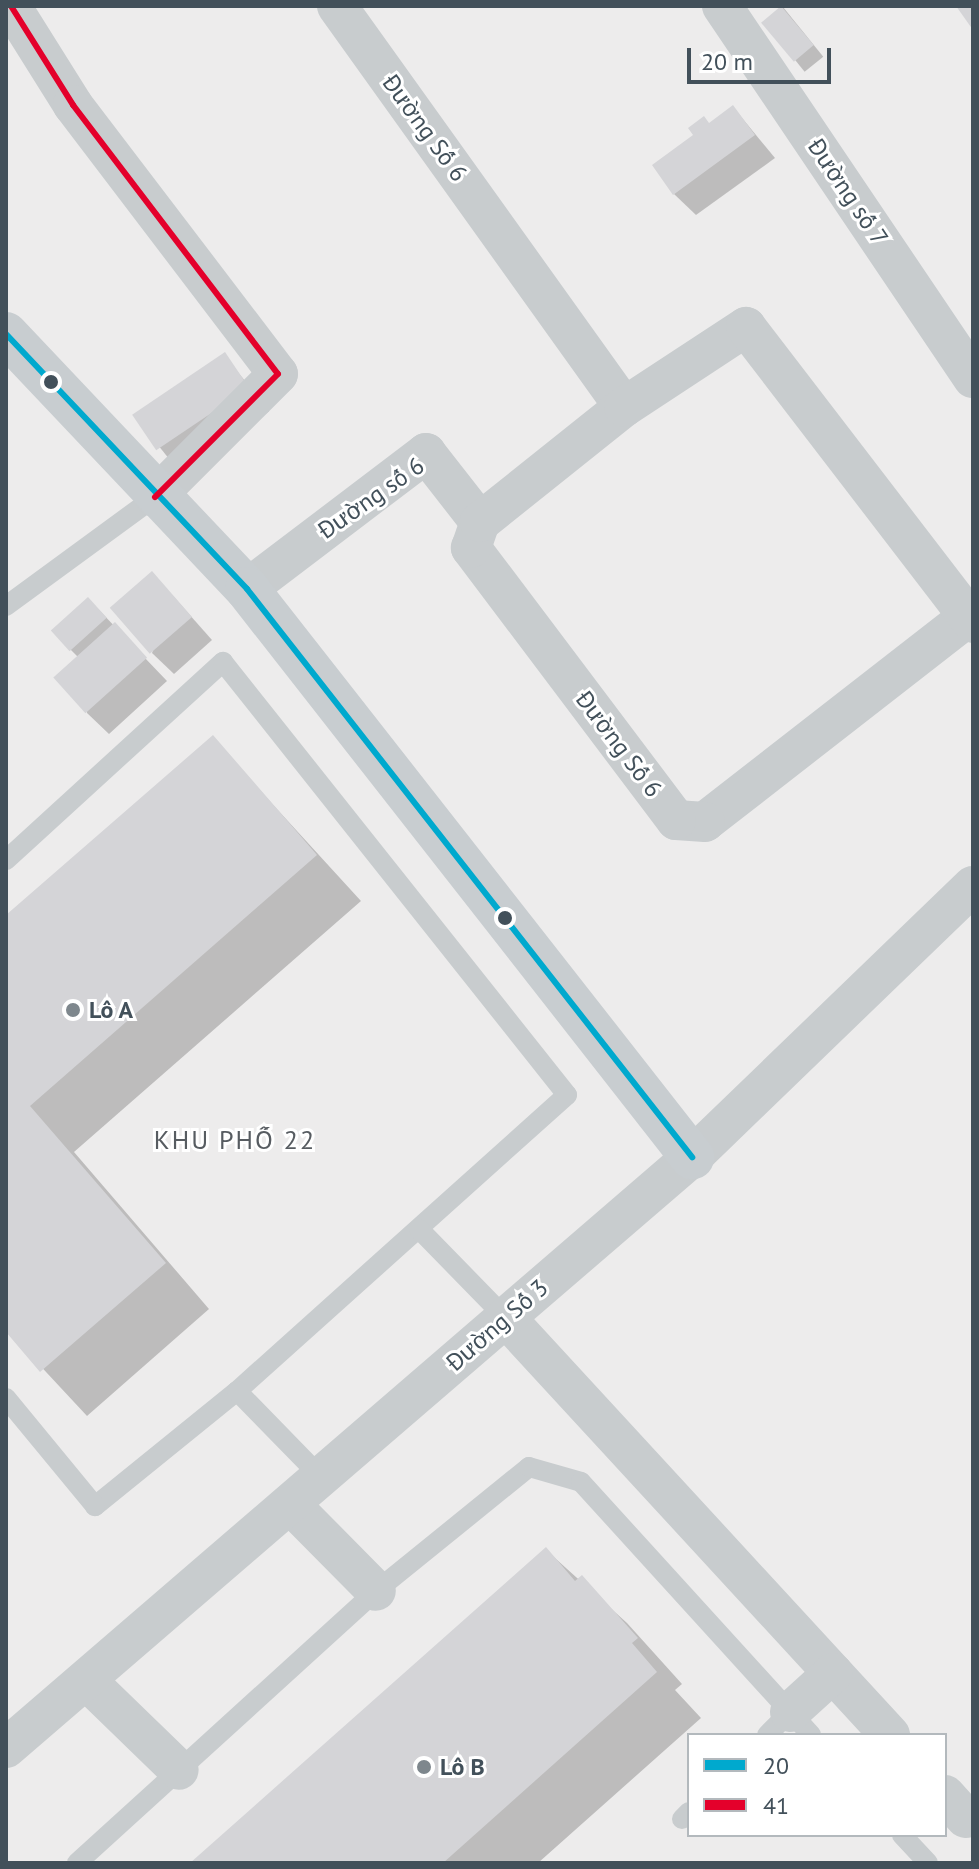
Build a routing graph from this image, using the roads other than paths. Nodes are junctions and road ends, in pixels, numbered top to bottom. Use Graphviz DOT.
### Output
graph roads {
  1 [pos="11,6"];
  2 [pos="337,6"];
  3 [pos="722,6"];
  4 [pos="6,334"];
  5 [pos="973,378"];
  6 [pos="624,407"];
  7 [pos="155,497"];
  8 [pos="480,522"];
  9 [pos="247,589"];
  10 [pos="6,606"];
  11 [pos="971,620"];
  12 [pos="6,860"];
  13 [pos="971,894"];
  14 [pos="692,1157"];
  15 [pos="419,1229"];
  16 [pos="506,1318"];
  17 [pos="237,1391"];
  18 [pos="6,1398"];
  19 [pos="321,1477"];
  20 [pos="290,1504"];
  21 [pos="376,1591"];
  22 [pos="833,1673"];
  23 [pos="86,1680"];
  24 [pos="789,1727"];
  25 [pos="888,1733"];
  26 [pos="6,1748"];
  27 [pos="179,1770"];
  28 [pos="904,1837"];
  29 [pos="77,1863"];
  30 [pos="928,1863"];
  1 -- 7 [label="street"];
  2 -- 6 [label="street, Đường Số 6"];
  3 -- 5 [label="street, Đường số 7"];
  4 -- 7 [label="street"];
  6 -- 8 [label="street, Đường Số 6"];
  6 -- 11 [label="street, Đường Số 6"];
  7 -- 9 [label="street"];
  7 -- 10 [label="lane"];
  8 -- 9 [label="street, Đường số 6"];
  8 -- 11 [label="street, Đường Số 6"];
  9 -- 14 [label="street"];
  12 -- 15 [label="lane"];
  13 -- 14 [label="street, Đường Số 3"];
  14 -- 16 [label="street, Đường Số 3"];
  15 -- 16 [label="lane"];
  15 -- 17 [label="lane"];
  16 -- 19 [label="street, Đường Số 3"];
  16 -- 22 [label="street"];
  17 -- 18 [label="lane"];
  17 -- 19 [label="lane"];
  19 -- 20 [label="street, Đường Số 3"];
  20 -- 21 [label="street"];
  20 -- 23 [label="street, Đường Số 3"];
  21 -- 24 [label="lane"];
  21 -- 27 [label="lane"];
  22 -- 24 [label="street"];
  22 -- 25 [label="street"];
  23 -- 26 [label="street, Đường Số 3"];
  23 -- 27 [label="street"];
  27 -- 29 [label="lane"];
  28 -- 30 [label="lane"];
}
